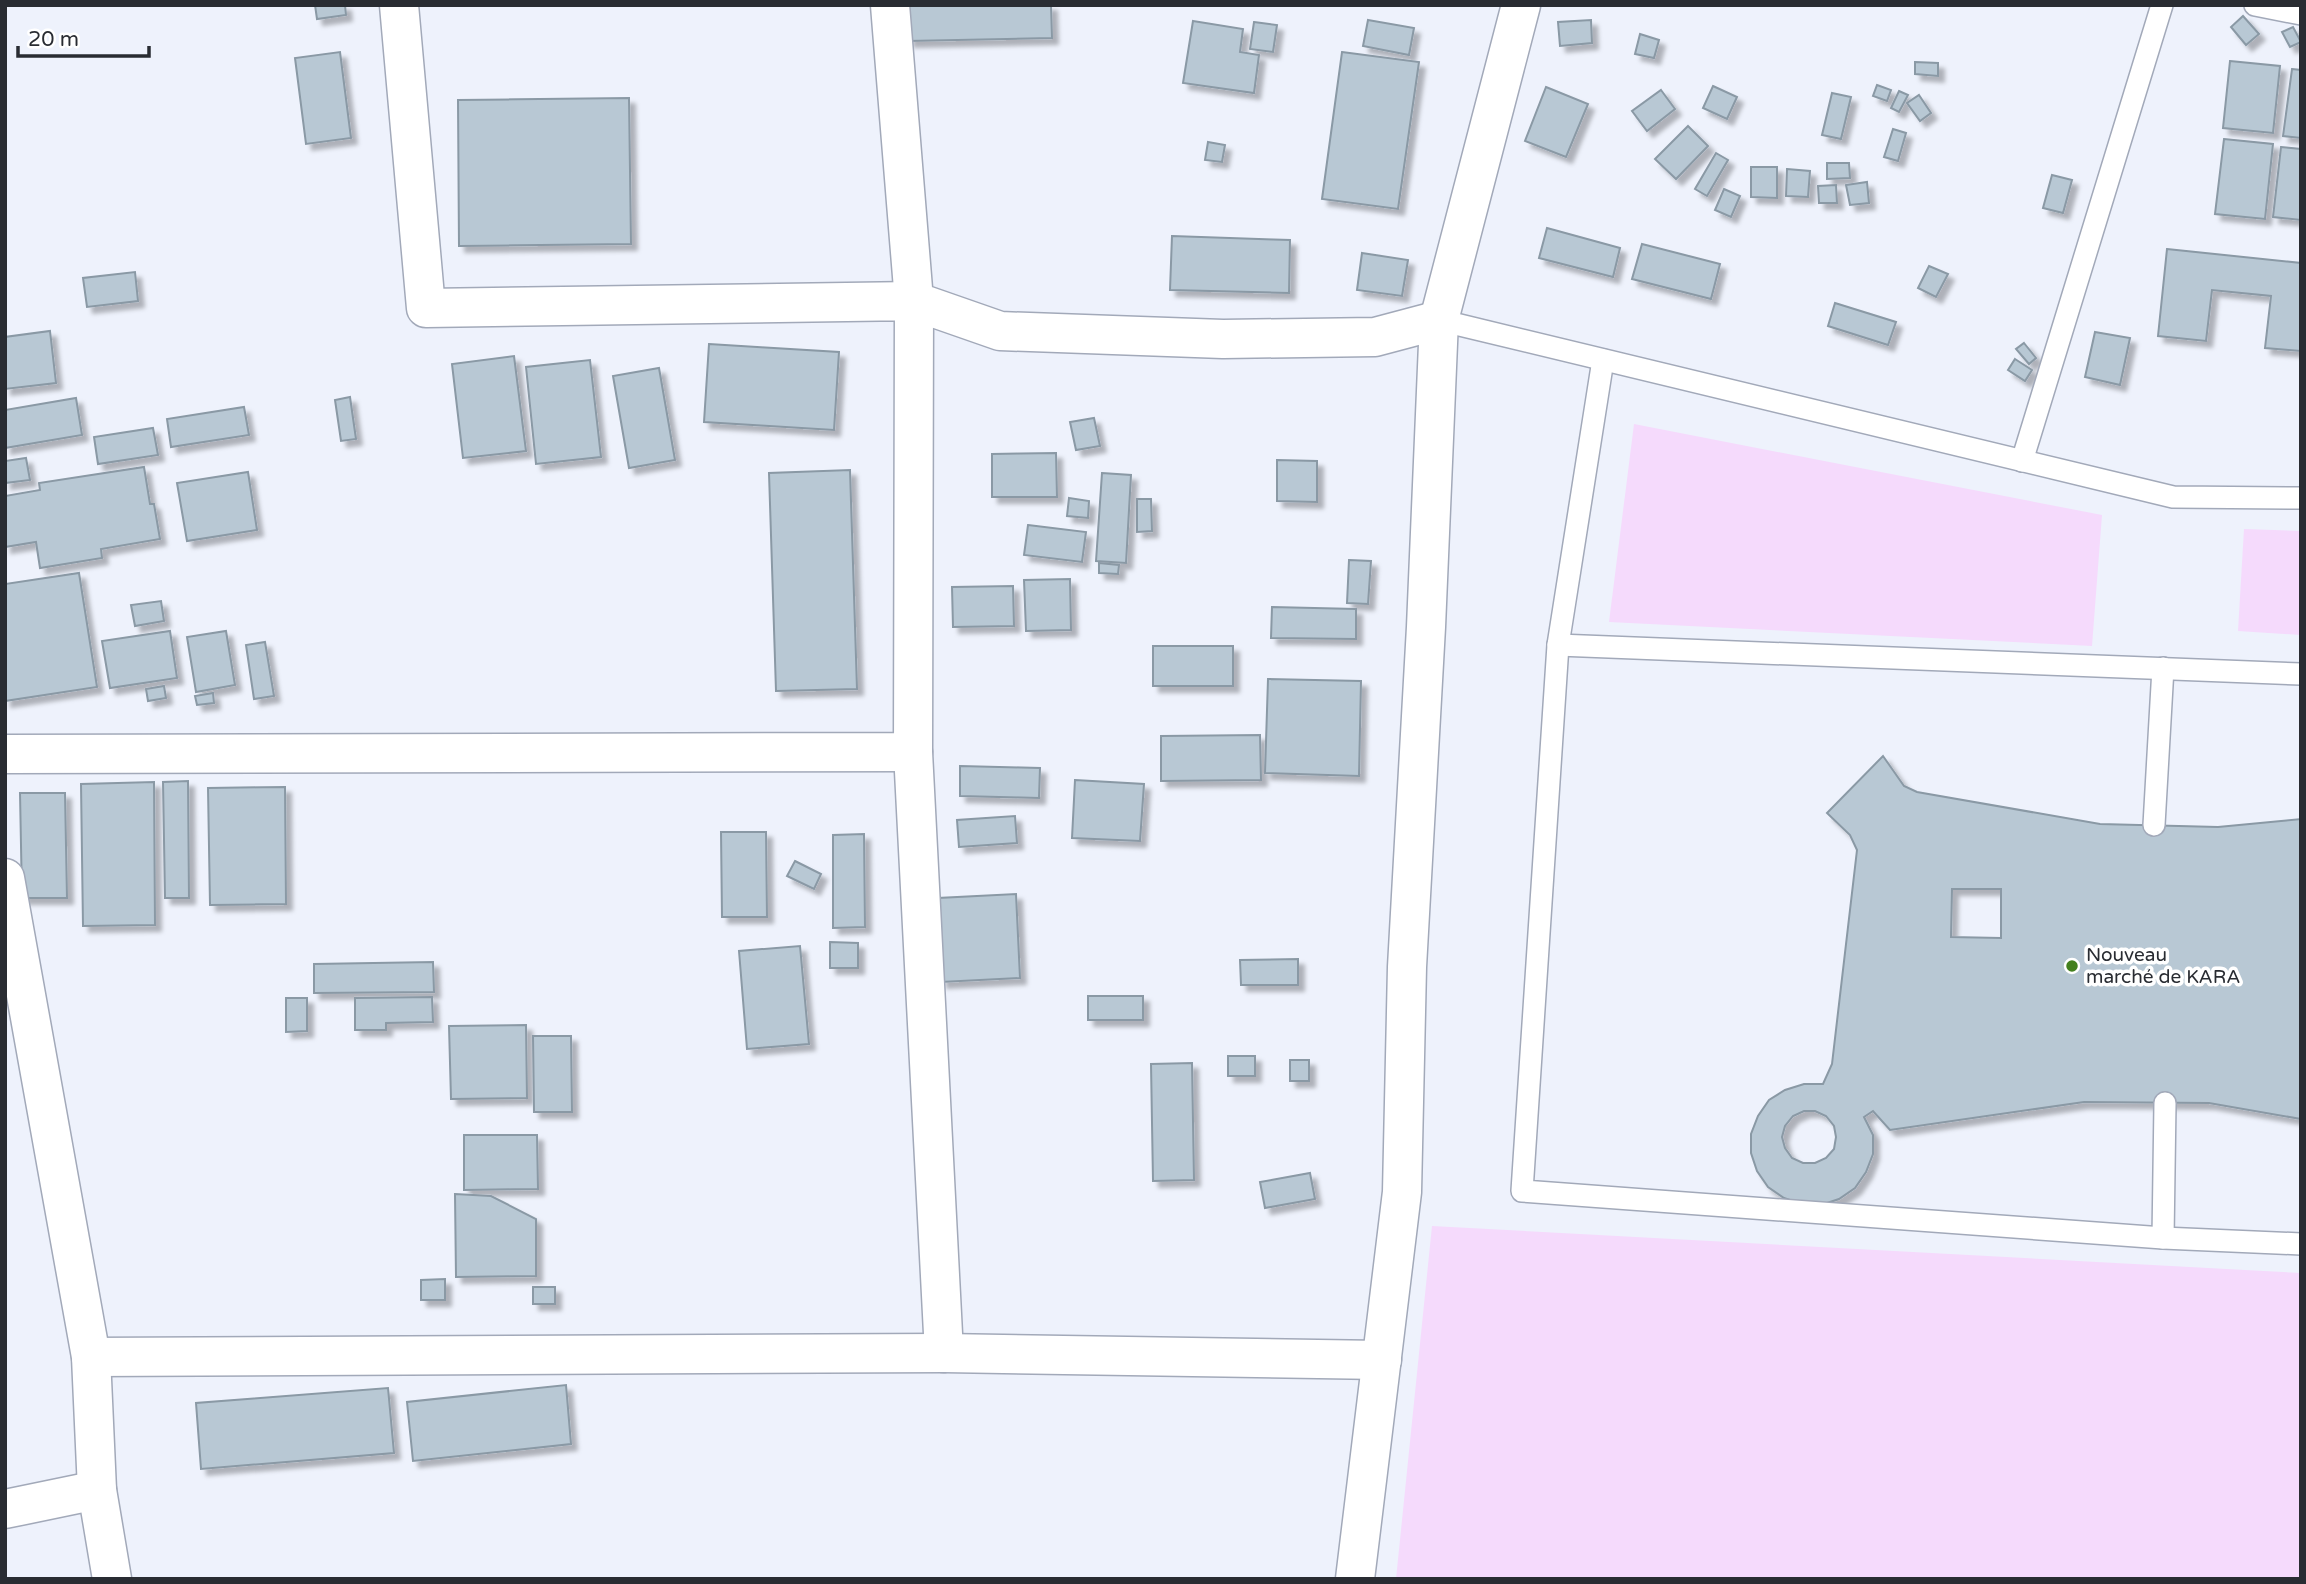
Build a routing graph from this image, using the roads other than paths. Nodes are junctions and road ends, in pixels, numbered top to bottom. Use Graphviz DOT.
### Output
graph roads {
  1 [pos="399,5"];
  2 [pos="890,5"];
  3 [pos="1521,5"];
  4 [pos="2162,5"];
  5 [pos="2255,5"];
  6 [pos="2301,14"];
  7 [pos="914,301"];
  8 [pos="1439,320"];
  9 [pos="1604,360"];
  10 [pos="2022,461"];
  11 [pos="2301,498"];
  12 [pos="1558,645"];
  13 [pos="2163,668"];
  14 [pos="2301,674"];
  15 [pos="913,752"];
  16 [pos="5,754"];
  17 [pos="2154,825"];
  18 [pos="5,878"];
  19 [pos="2165,1103"];
  20 [pos="2163,1237"];
  21 [pos="2301,1244"];
  22 [pos="944,1353"];
  23 [pos="91,1357"];
  24 [pos="1382,1360"];
  25 [pos="97,1490"];
  26 [pos="5,1509"];
  27 [pos="112,1579"];
  28 [pos="1355,1579"];
  1 -- 7 [label="street"];
  2 -- 7 [label="street"];
  3 -- 8 [label="street"];
  4 -- 10 [label="lane"];
  5 -- 6 [label="lane"];
  7 -- 8 [label="street"];
  7 -- 15 [label="street"];
  8 -- 9 [label="lane"];
  8 -- 24 [label="street"];
  9 -- 10 [label="lane"];
  9 -- 12 [label="lane"];
  10 -- 11 [label="lane"];
  12 -- 13 [label="lane"];
  12 -- 20 [label="lane"];
  13 -- 14 [label="lane"];
  13 -- 17 [label="lane"];
  15 -- 16 [label="street"];
  15 -- 22 [label="street"];
  18 -- 23 [label="street"];
  19 -- 20 [label="lane"];
  20 -- 21 [label="lane"];
  22 -- 23 [label="street"];
  22 -- 24 [label="street"];
  23 -- 25 [label="street"];
  24 -- 28 [label="street"];
  25 -- 26 [label="street"];
  25 -- 27 [label="street"];
}
